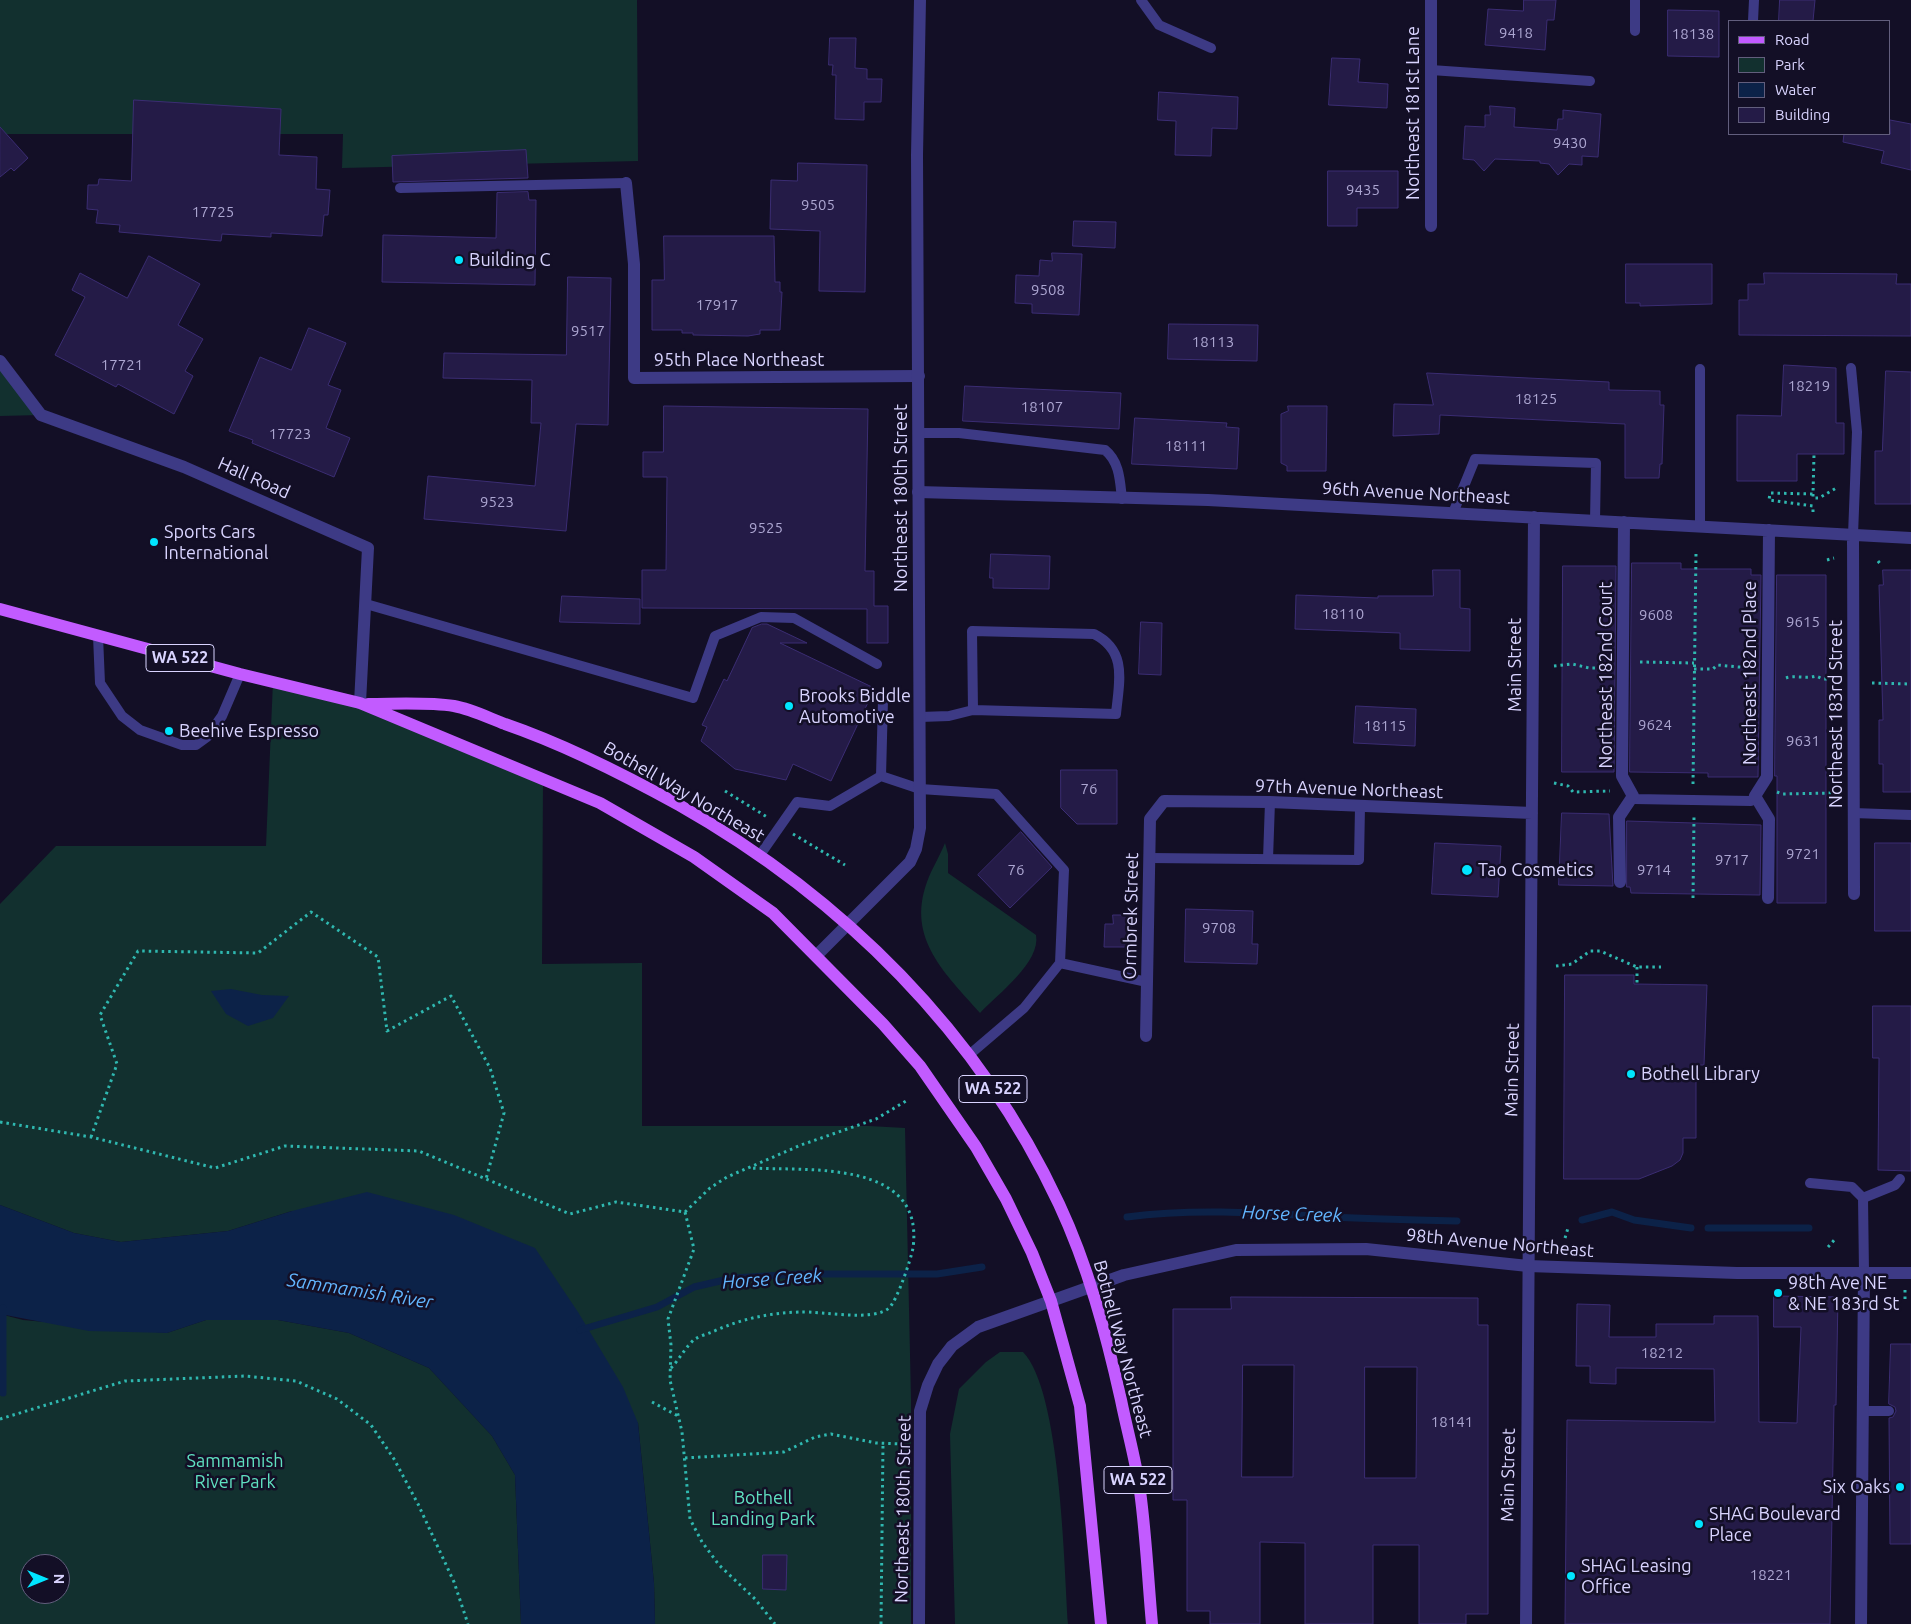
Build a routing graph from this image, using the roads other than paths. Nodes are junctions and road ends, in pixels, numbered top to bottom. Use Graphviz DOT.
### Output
graph roads {
  1 [pos="920,0"];
  2 [pos="1141,0"];
  3 [pos="1431,0"];
  4 [pos="1635,0"];
  5 [pos="1754,0"];
  6 [pos="1753,20"];
  7 [pos="1635,31"];
  8 [pos="1211,48"];
  9 [pos="1431,70"];
  10 [pos="1590,81"];
  11 [pos="626,183"];
  12 [pos="400,188"];
  13 [pos="1431,226"];
  14 [pos="0,361"];
  15 [pos="1851,368"];
  16 [pos="1700,369"];
  17 [pos="919,376"];
  18 [pos="918,433"];
  19 [pos="918,492"];
  20 [pos="1122,499"];
  21 [pos="1453,513"];
  22 [pos="1534,517"];
  23 [pos="1595,520"];
  24 [pos="1624,522"];
  25 [pos="1700,526"];
  26 [pos="1769,530"];
  27 [pos="1853,535"];
  28 [pos="1911,538"];
  29 [pos="366,604"];
  30 [pos="0,609"];
  31 [pos="98,636"];
  32 [pos="877,664"];
  33 [pos="240,674"];
  34 [pos="883,700"];
  35 [pos="360,703"];
  36 [pos="973,710"];
  37 [pos="920,717"];
  38 [pos="881,776"];
  39 [pos="920,790"];
  40 [pos="1633,796"];
  41 [pos="1755,796"];
  42 [pos="1164,801"];
  43 [pos="1270,802"];
  44 [pos="1360,807"];
  45 [pos="1532,813"];
  46 [pos="1853,813"];
  47 [pos="1911,815"];
  48 [pos="760,855"];
  49 [pos="1150,858"];
  50 [pos="1268,859"];
  51 [pos="1620,882"];
  52 [pos="1854,894"];
  53 [pos="1768,898"];
  54 [pos="848,922"];
  55 [pos="816,956"];
  56 [pos="1060,963"];
  57 [pos="1147,982"];
  58 [pos="1146,1036"];
  59 [pos="969,1055"];
  60 [pos="1900,1179"];
  61 [pos="1810,1183"];
  62 [pos="1863,1198"];
  63 [pos="1528,1266"];
  64 [pos="1864,1272"];
  65 [pos="1911,1273"];
  66 [pos="1092,1286"];
  67 [pos="1051,1301"];
  68 [pos="1864,1410"];
  69 [pos="1889,1411"];
  70 [pos="919,1624"];
  71 [pos="1101,1624"];
  72 [pos="1152,1624"];
  73 [pos="1526,1624"];
  74 [pos="1862,1624"];
  1 -- 17 [label="street, Northeast 180th Street"];
  2 -- 8 [label="lane"];
  3 -- 9 [label="street, Northeast 181st Lane"];
  4 -- 7 [label="lane"];
  5 -- 6 [label="lane"];
  9 -- 10 [label="lane"];
  9 -- 13 [label="street, Northeast 181st Lane"];
  11 -- 12 [label="lane"];
  11 -- 17 [label="street, 95th Place Northeast"];
  14 -- 29 [label="street, Hall Road"];
  15 -- 27 [label="lane"];
  16 -- 25 [label="lane"];
  17 -- 18 [label="street, Northeast 180th Street"];
  18 -- 19 [label="street, Northeast 180th Street"];
  18 -- 20 [label="lane"];
  19 -- 20 [label="street, 96th Avenue Northeast"];
  19 -- 37 [label="street, Northeast 180th Street"];
  20 -- 21 [label="street, 96th Avenue Northeast"];
  21 -- 22 [label="street, 96th Avenue Northeast"];
  21 -- 23 [label="lane"];
  22 -- 23 [label="street, 96th Avenue Northeast"];
  22 -- 45 [label="street, Main Street"];
  23 -- 24 [label="street, 96th Avenue Northeast"];
  24 -- 25 [label="street, 96th Avenue Northeast"];
  24 -- 40 [label="street, Northeast 182nd Court"];
  25 -- 26 [label="street, 96th Avenue Northeast"];
  26 -- 27 [label="street, 96th Avenue Northeast"];
  26 -- 41 [label="street, Northeast 182nd Place"];
  27 -- 28 [label="street, 96th Avenue Northeast"];
  27 -- 46 [label="street, Northeast 183rd Street"];
  29 -- 32 [label="lane"];
  29 -- 35 [label="street, Hall Road"];
  30 -- 31 [label="main road, Bothell Way Northeast / WA 522"];
  31 -- 33 [label="main road, Bothell Way Northeast / WA 522"];
  31 -- 33 [label="lane"];
  33 -- 35 [label="main road, Bothell Way Northeast / WA 522"];
  34 -- 38 [label="lane"];
  35 -- 48 [label="main road, Bothell Way Northeast / WA 522"];
  35 -- 55 [label="main road, Bothell Way Northeast / WA 522"];
  36 -- 36 [label="lane"];
  36 -- 37 [label="lane"];
  37 -- 39 [label="street, Northeast 180th Street"];
  38 -- 39 [label="lane"];
  38 -- 48 [label="lane"];
  39 -- 54 [label="street, Northeast 180th Street"];
  39 -- 56 [label="lane"];
  40 -- 41 [label="lane"];
  40 -- 51 [label="street"];
  41 -- 53 [label="street"];
  42 -- 43 [label="street, 97th Avenue Northeast"];
  42 -- 49 [label="street, Ormbrek Street"];
  43 -- 44 [label="street, 97th Avenue Northeast"];
  43 -- 50 [label="lane"];
  44 -- 45 [label="street, 97th Avenue Northeast"];
  44 -- 50 [label="lane"];
  45 -- 63 [label="street, Main Street"];
  46 -- 47 [label="lane"];
  46 -- 52 [label="street, Northeast 183rd Street"];
  48 -- 54 [label="main road, Bothell Way Northeast / WA 522"];
  49 -- 50 [label="lane"];
  49 -- 57 [label="street, Ormbrek Street"];
  54 -- 55 [label="street, Northeast 180th Street"];
  54 -- 59 [label="main road, Bothell Way Northeast / WA 522"];
  55 -- 67 [label="main road, Bothell Way Northeast / WA 522"];
  56 -- 57 [label="lane"];
  56 -- 59 [label="lane"];
  57 -- 58 [label="street, Ormbrek Street"];
  59 -- 66 [label="main road, Bothell Way Northeast / WA 522"];
  60 -- 62 [label="lane"];
  61 -- 62 [label="lane"];
  62 -- 64 [label="lane"];
  63 -- 64 [label="street, 98th Avenue Northeast"];
  63 -- 66 [label="street, 98th Avenue Northeast"];
  63 -- 73 [label="street, Main Street"];
  64 -- 65 [label="street, 98th Avenue Northeast"];
  64 -- 68 [label="street"];
  66 -- 67 [label="street, Northeast 180th Street"];
  66 -- 72 [label="main road, Bothell Way Northeast / WA 522"];
  67 -- 70 [label="street, Northeast 180th Street"];
  67 -- 71 [label="main road, Bothell Way Northeast / WA 522"];
  68 -- 69 [label="lane"];
  68 -- 74 [label="street"];
}
